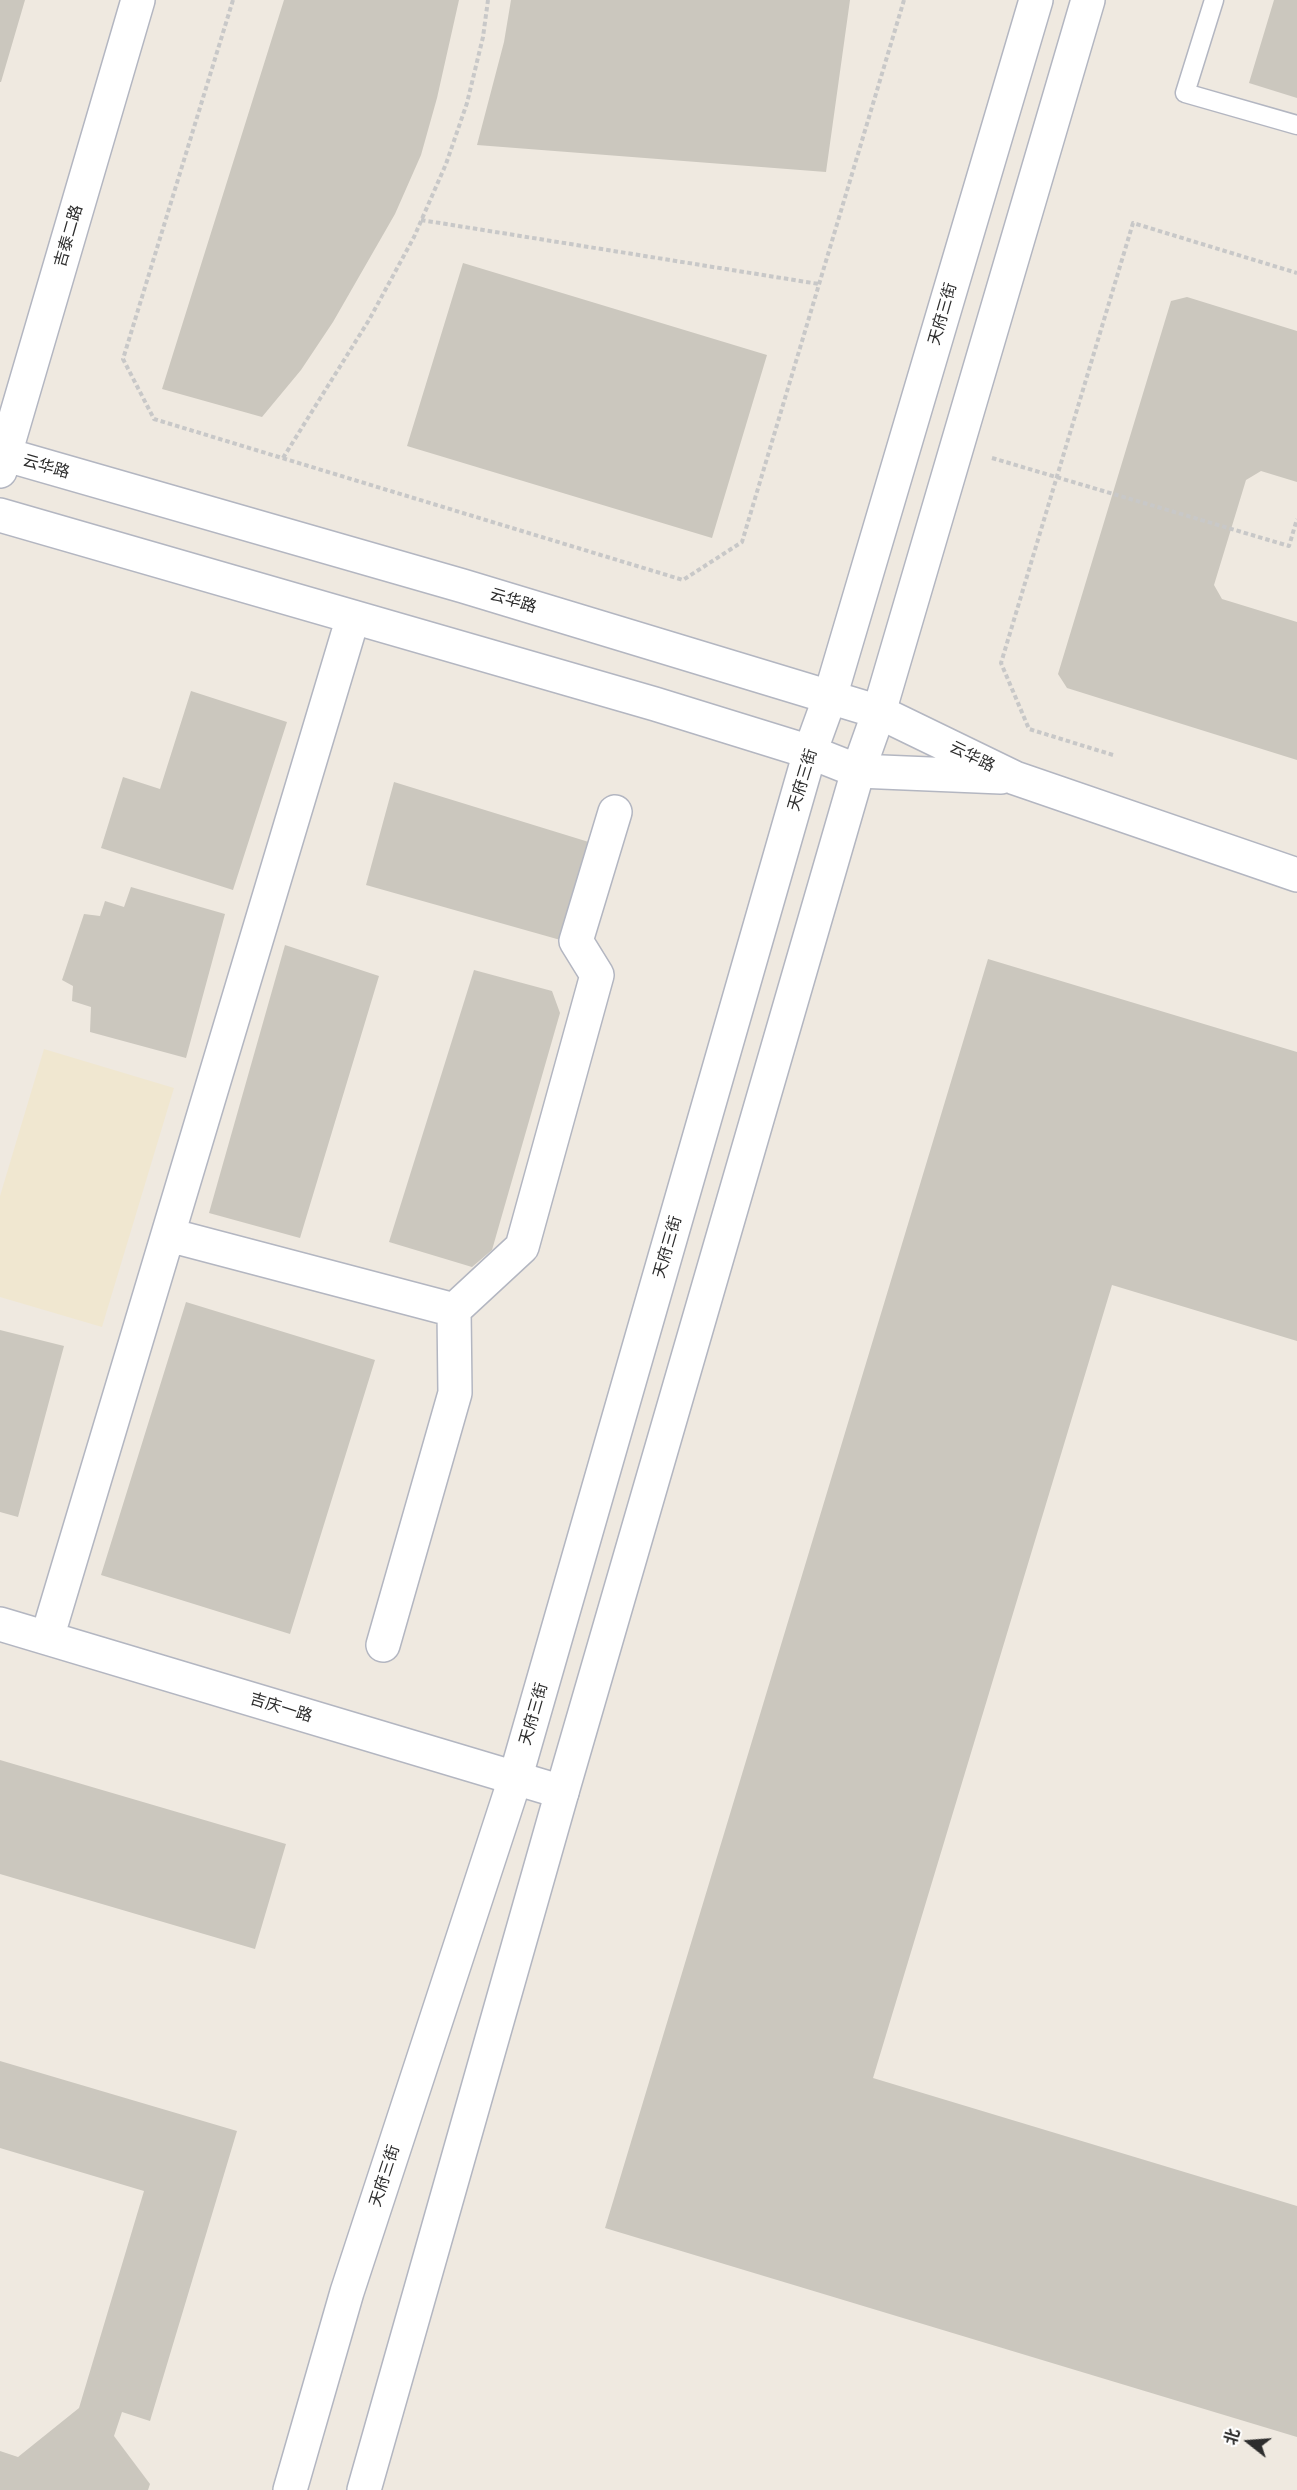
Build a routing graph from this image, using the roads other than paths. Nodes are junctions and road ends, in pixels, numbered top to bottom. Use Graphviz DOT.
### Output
graph roads {
  1 [pos="138,0"];
  2 [pos="1036,0"];
  3 [pos="1088,0"];
  4 [pos="1214,0"];
  5 [pos="1297,125"];
  6 [pos="2,460"];
  7 [pos="0,515"];
  8 [pos="353,617"];
  9 [pos="830,697"];
  10 [pos="879,712"];
  11 [pos="810,752"];
  12 [pos="858,771"];
  13 [pos="1015,778"];
  14 [pos="615,812"];
  15 [pos="1297,875"];
  16 [pos="169,1235"];
  17 [pos="454,1310"];
  18 [pos="0,1624"];
  19 [pos="47,1638"];
  20 [pos="383,1646"];
  21 [pos="515,1779"];
  22 [pos="562,1792"];
  23 [pos="290,2490"];
  24 [pos="364,2490"];
  1 -- 6 [label="street, 吉泰二路"];
  2 -- 9 [label="street, 天府三街"];
  3 -- 10 [label="street"];
  4 -- 5 [label="lane"];
  6 -- 9 [label="street, 云华路"];
  7 -- 8 [label="street, 云华路"];
  8 -- 11 [label="street, 云华路"];
  8 -- 16 [label="street"];
  9 -- 10 [label="street, 云华路"];
  9 -- 11 [label="street, 天府三街"];
  10 -- 12 [label="street"];
  10 -- 13 [label="street, 云华路"];
  11 -- 12 [label="street, 云华路"];
  11 -- 21 [label="street, 天府三街"];
  12 -- 13 [label="street, 云华路"];
  12 -- 22 [label="street"];
  13 -- 15 [label="street, 云华路"];
  14 -- 17 [label="street"];
  16 -- 17 [label="street"];
  16 -- 19 [label="street"];
  17 -- 20 [label="street"];
  18 -- 19 [label="street, 吉庆一路"];
  19 -- 21 [label="street, 吉庆一路"];
  21 -- 22 [label="street, 吉庆一路"];
  21 -- 23 [label="street, 天府三街"];
  22 -- 24 [label="street"];
}
